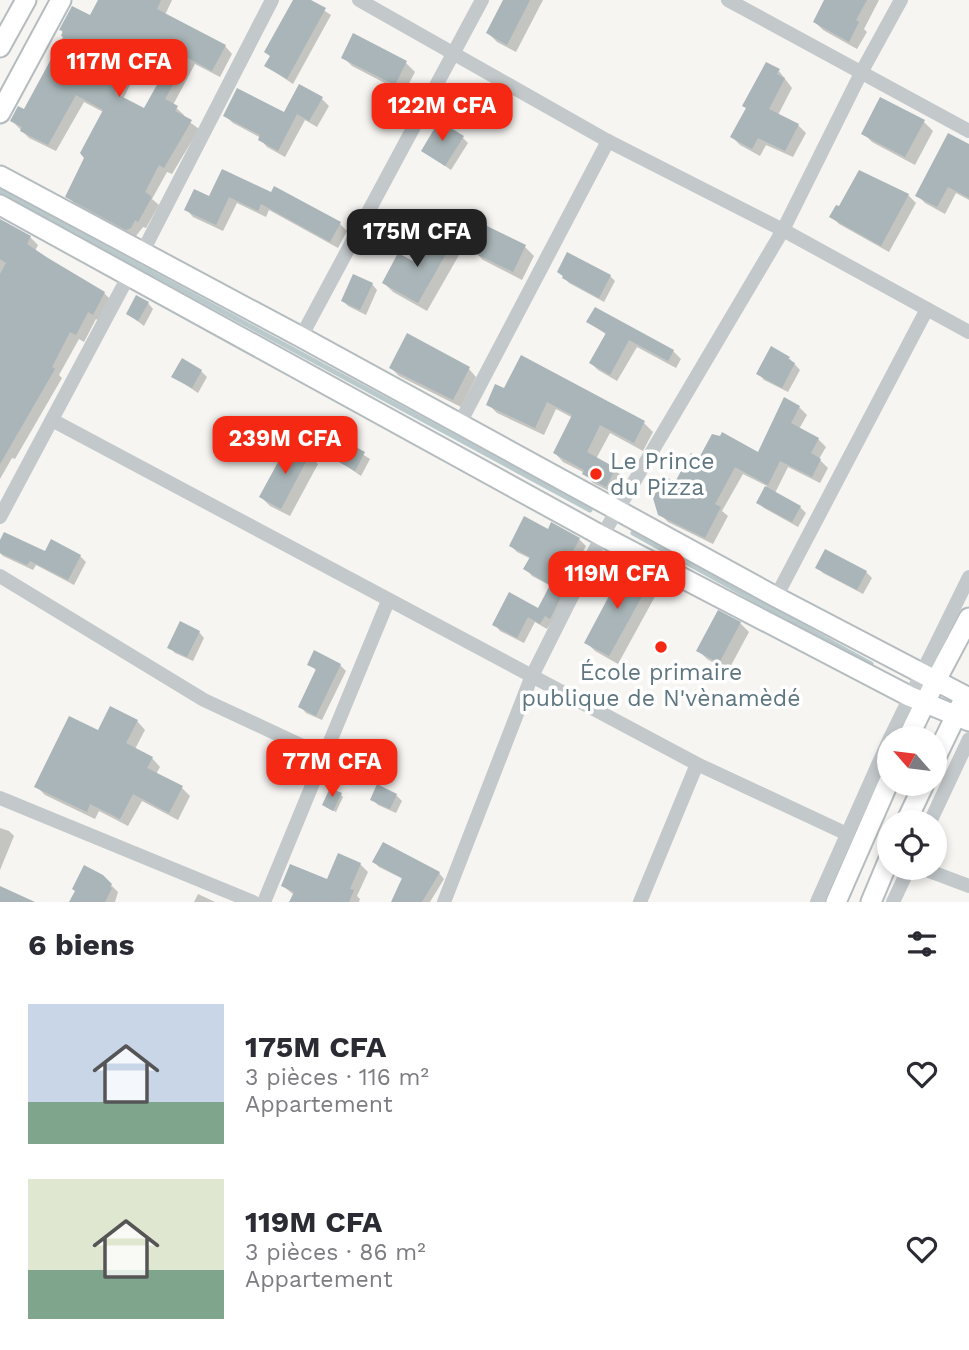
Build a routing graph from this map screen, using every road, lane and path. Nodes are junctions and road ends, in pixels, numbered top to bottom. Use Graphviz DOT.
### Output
graph roads {
  1 [pos="26,0"];
  2 [pos="61,0"];
  3 [pos="272,0"];
  4 [pos="359,0"];
  5 [pos="482,0"];
  6 [pos="728,0"];
  7 [pos="901,0"];
  8 [pos="0,47"];
  9 [pos="453,52"];
  10 [pos="862,71"];
  11 [pos="0,113"];
  12 [pos="969,131"];
  13 [pos="608,141"];
  14 [pos="0,176"];
  15 [pos="0,205"];
  16 [pos="783,230"];
  17 [pos="142,253"];
  18 [pos="128,277"];
  19 [pos="927,309"];
  20 [pos="969,332"];
  21 [pos="301,337"];
  22 [pos="52,420"];
  23 [pos="460,423"];
  24 [pos="616,510"];
  25 [pos="0,517"];
  26 [pos="602,536"];
  27 [pos="0,576"];
  28 [pos="969,576"];
  29 [pos="776,597"];
  30 [pos="388,601"];
  31 [pos="969,618"];
  32 [pos="531,678"];
  33 [pos="927,678"];
  34 [pos="968,695"];
  35 [pos="917,699"];
  36 [pos="962,718"];
  37 [pos="898,726"];
  38 [pos="911,726"];
  39 [pos="969,739"];
  40 [pos="947,741"];
  41 [pos="324,756"];
  42 [pos="697,764"];
  43 [pos="877,766"];
  44 [pos="882,796"];
  45 [pos="0,798"];
  46 [pos="936,810"];
  47 [pos="847,834"];
  48 [pos="947,878"];
  49 [pos="880,880"];
  50 [pos="904,880"];
  51 [pos="969,886"];
  52 [pos="253,902"];
  53 [pos="264,902"];
  54 [pos="444,902"];
  55 [pos="640,902"];
  56 [pos="817,902"];
  57 [pos="836,902"];
  58 [pos="871,902"];
  59 [pos="894,902"];
  1 -- 8 [label="street"];
  2 -- 11 [label="street"];
  3 -- 17 [label="street"];
  4 -- 9 [label="street"];
  5 -- 9 [label="street"];
  6 -- 10 [label="street"];
  7 -- 10 [label="street"];
  9 -- 13 [label="street"];
  9 -- 21 [label="street"];
  10 -- 12 [label="street"];
  10 -- 16 [label="street"];
  13 -- 16 [label="street"];
  13 -- 23 [label="street"];
  14 -- 17 [label="street"];
  15 -- 18 [label="street"];
  16 -- 19 [label="street"];
  16 -- 24 [label="street"];
  17 -- 21 [label="street"];
  18 -- 22 [label="street"];
  18 -- 26 [label="street"];
  19 -- 20 [label="street"];
  19 -- 29 [label="street"];
  21 -- 23 [label="street"];
  22 -- 25 [label="street"];
  22 -- 30 [label="street"];
  23 -- 24 [label="street"];
  24 -- 26 [label="street"];
  24 -- 29 [label="street"];
  26 -- 32 [label="street"];
  26 -- 35 [label="street"];
  27 -- 41 [label="street"];
  28 -- 33 [label="street"];
  29 -- 33 [label="street"];
  30 -- 32 [label="street"];
  30 -- 41 [label="street"];
  31 -- 33 [label="street"];
  32 -- 42 [label="street"];
  32 -- 54 [label="street"];
  33 -- 34 [label="street"];
  33 -- 35 [label="street"];
  34 -- 36 [label="street"];
  35 -- 36 [label="street"];
  35 -- 37 [label="street"];
  35 -- 38 [label="street"];
  36 -- 40 [label="street"];
  39 -- 46 [label="street"];
  41 -- 53 [label="street"];
  42 -- 47 [label="street"];
  42 -- 55 [label="street"];
  43 -- 47 [label="street"];
  44 -- 57 [label="street"];
  45 -- 52 [label="street"];
  47 -- 56 [label="street"];
  48 -- 51 [label="street"];
  49 -- 58 [label="street"];
  50 -- 59 [label="street"];
}
